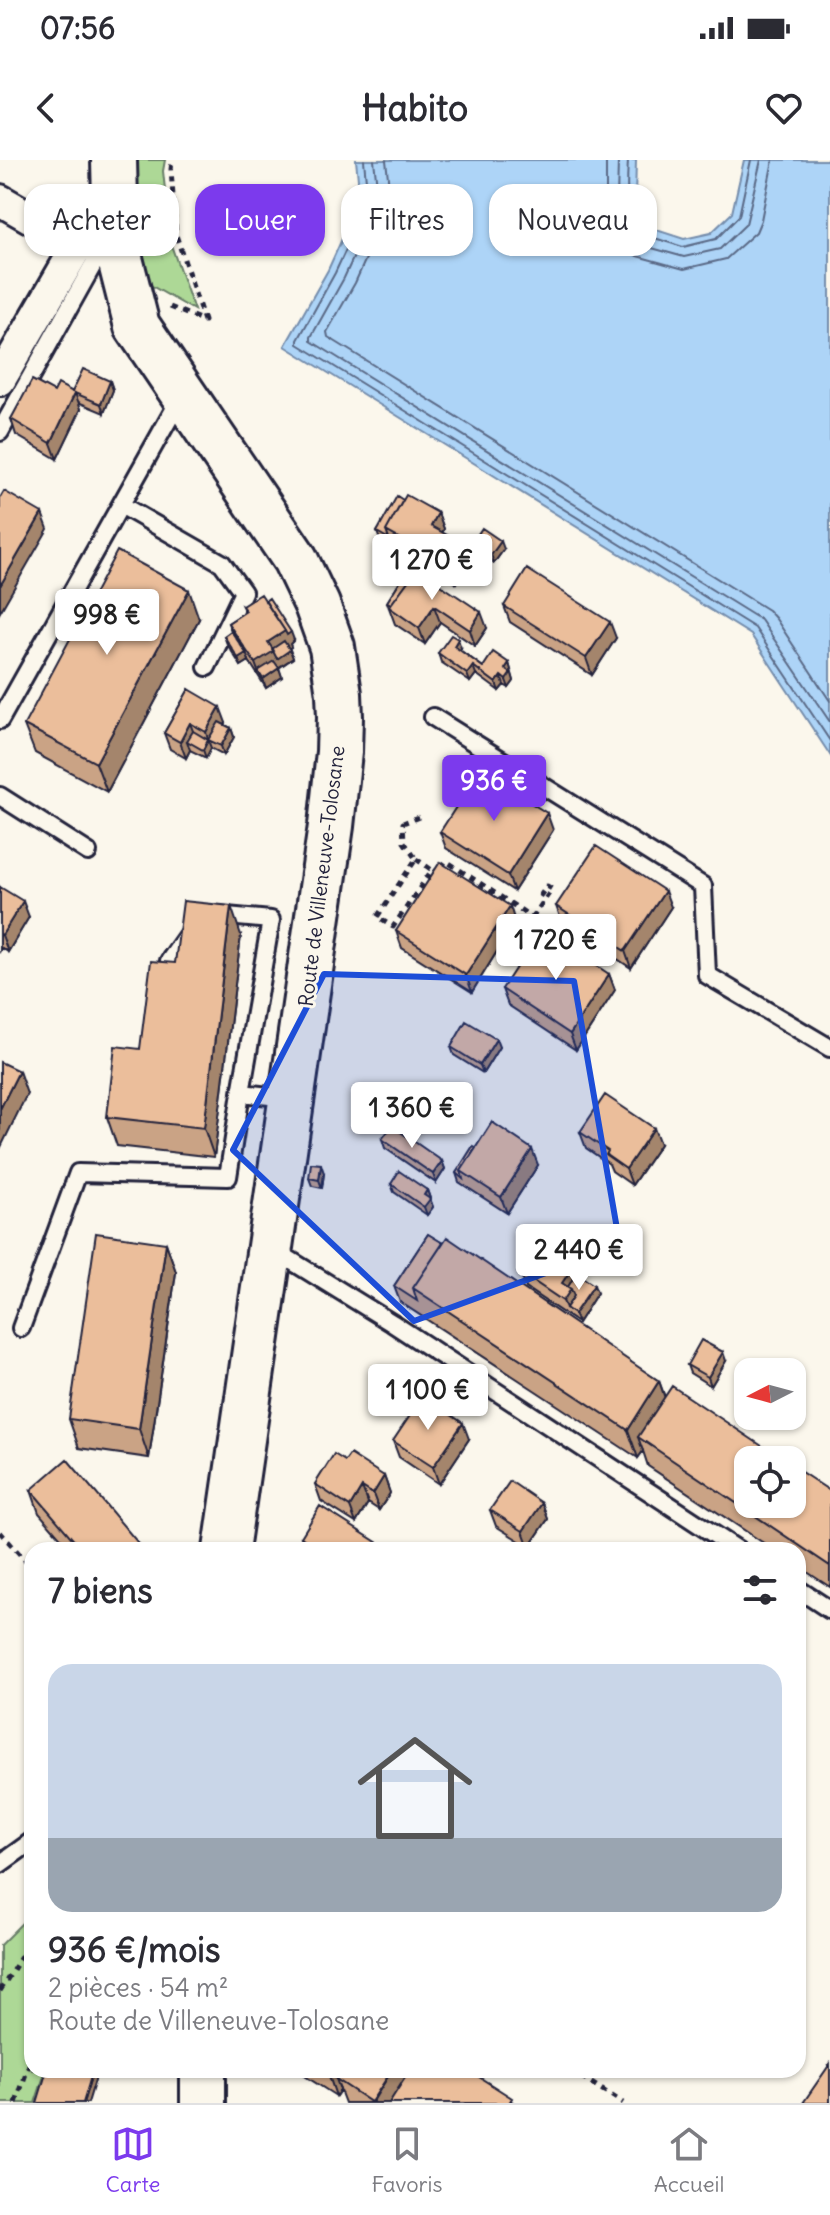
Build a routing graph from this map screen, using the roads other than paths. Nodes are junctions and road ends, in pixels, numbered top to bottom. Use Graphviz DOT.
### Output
graph roads {
  1 [pos="114,160"];
  2 [pos="110,184"];
  3 [pos="0,200"];
  4 [pos="24,211"];
  5 [pos="90,256"];
  6 [pos="93,256"];
  7 [pos="107,256"];
  8 [pos="0,380"];
  9 [pos="183,394"];
  10 [pos="0,432"];
  11 [pos="121,505"];
  12 [pos="207,667"];
  13 [pos="433,717"];
  14 [pos="0,720"];
  15 [pos="0,796"];
  16 [pos="88,852"];
  17 [pos="169,961"];
  18 [pos="830,1048"];
  19 [pos="241,1093"];
  20 [pos="291,1099"];
  21 [pos="269,1248"];
  22 [pos="21,1328"];
  23 [pos="227,1542"];
  24 [pos="726,1542"];
  25 [pos="806,1594"];
  26 [pos="830,1610"];
  27 [pos="24,1847"];
  28 [pos="0,1864"];
  29 [pos="203,2078"];
  30 [pos="203,2103"];
  1 -- 2 [label="street, Route de Villeneuve-Tolosane"];
  3 -- 4 [label="street"];
  5 -- 8 [label="street"];
  6 -- 10 [label="lane"];
  7 -- 9 [label="street, Route de Villeneuve-Tolosane"];
  9 -- 11 [label="lane"];
  9 -- 20 [label="street, Route de Villeneuve-Tolosane"];
  11 -- 12 [label="lane"];
  11 -- 14 [label="lane"];
  13 -- 18 [label="lane"];
  15 -- 16 [label="lane"];
  17 -- 19 [label="lane"];
  19 -- 20 [label="lane"];
  19 -- 22 [label="lane"];
  20 -- 21 [label="street, Route de Villeneuve-Tolosane"];
  21 -- 23 [label="street, Route de Villeneuve-Tolosane"];
  21 -- 24 [label="lane"];
  25 -- 26 [label="lane"];
  27 -- 28 [label="lane"];
  29 -- 30 [label="street"];
}
